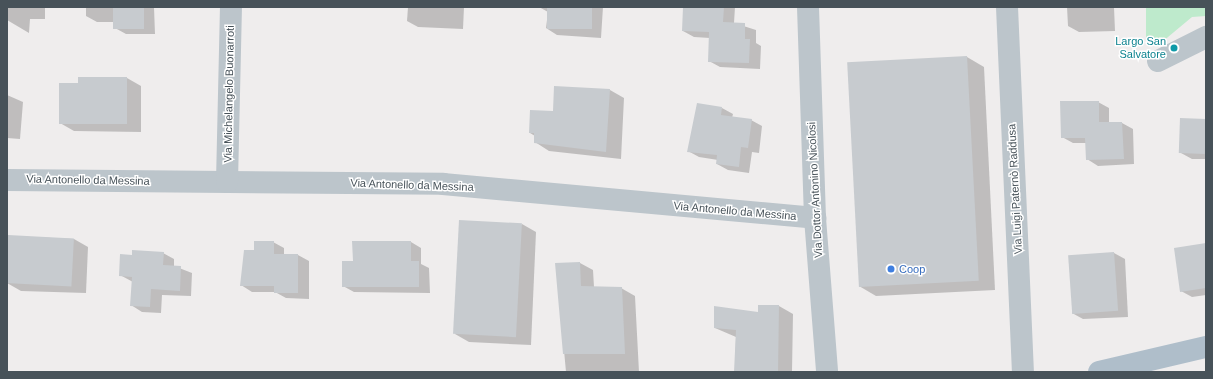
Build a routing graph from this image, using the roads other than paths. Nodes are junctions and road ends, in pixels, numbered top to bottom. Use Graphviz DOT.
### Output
graph roads {
  1 [pos="231,7"];
  2 [pos="808,7"];
  3 [pos="1007,7"];
  4 [pos="1206,37"];
  5 [pos="1158,61"];
  6 [pos="7,180"];
  7 [pos="227,182"];
  8 [pos="815,218"];
  9 [pos="1206,346"];
  10 [pos="827,372"];
  11 [pos="1023,372"];
  12 [pos="1099,372"];
  1 -- 7 [label="street, Via Michelangelo Buonarroti"];
  2 -- 8 [label="street, Via Dottor Antonino Nicolosi"];
  3 -- 11 [label="street, Via Luigi Paternò Raddusa"];
  4 -- 5 [label="street"];
  6 -- 7 [label="street, Via Antonello da Messina"];
  7 -- 8 [label="street, Via Antonello da Messina"];
  8 -- 10 [label="street, Via Dottor Antonino Nicolosi"];
  9 -- 12 [label="main road"];
}
